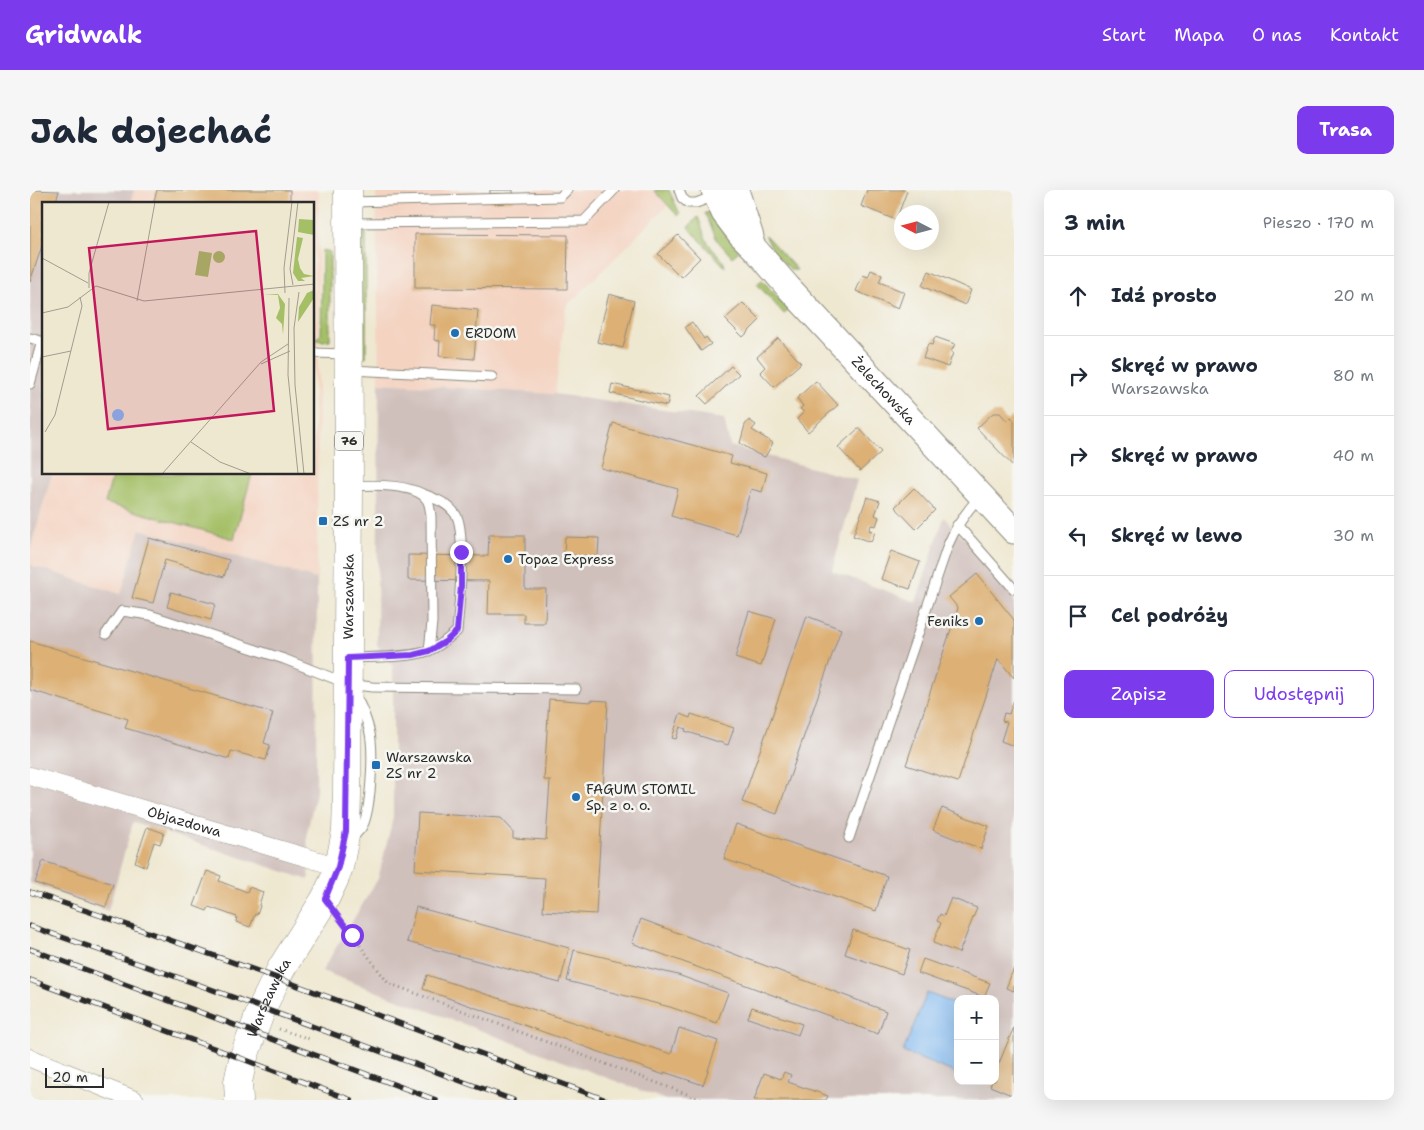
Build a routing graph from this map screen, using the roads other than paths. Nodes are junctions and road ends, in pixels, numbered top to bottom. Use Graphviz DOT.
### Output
graph roads {
  1 [pos="411,190"];
  2 [pos="567,190"];
  3 [pos="614,190"];
  4 [pos="678,190"];
  5 [pos="722,192"];
  6 [pos="478,194"];
  7 [pos="538,194"];
  8 [pos="411,200"];
  9 [pos="348,205"];
  10 [pos="30,338"];
  11 [pos="42,342"];
  12 [pos="42,345"];
  13 [pos="315,353"];
  14 [pos="348,362"];
  15 [pos="492,377"];
  16 [pos="30,384"];
  17 [pos="349,486"];
  18 [pos="416,492"];
  19 [pos="981,495"];
  20 [pos="957,525"];
  21 [pos="1014,531"];
  22 [pos="1014,590"];
  23 [pos="106,634"];
  24 [pos="429,651"];
  25 [pos="348,671"];
  26 [pos="576,689"];
  27 [pos="30,776"];
  28 [pos="849,838"];
  29 [pos="341,857"];
  30 [pos="30,1058"];
  31 [pos="136,1100"];
  32 [pos="239,1100"];
  1 -- 8 [label="lane"];
  2 -- 7 [label="lane"];
  3 -- 9 [label="lane"];
  4 -- 5 [label="lane"];
  5 -- 19 [label="main road, Żelechowska"];
  6 -- 7 [label="lane"];
  6 -- 8 [label="lane"];
  8 -- 9 [label="lane"];
  9 -- 14 [label="main road, Warszawska / 76"];
  10 -- 11 [label="lane"];
  12 -- 16 [label="lane"];
  13 -- 14 [label="lane"];
  14 -- 15 [label="lane"];
  14 -- 17 [label="main road, Warszawska / 76"];
  17 -- 18 [label="lane"];
  17 -- 25 [label="main road, Warszawska / 76"];
  18 -- 24 [label="lane"];
  18 -- 24 [label="lane"];
  19 -- 20 [label="lane"];
  19 -- 21 [label="main road, Żelechowska"];
  20 -- 22 [label="lane"];
  20 -- 28 [label="lane"];
  23 -- 25 [label="lane"];
  24 -- 25 [label="lane"];
  25 -- 26 [label="lane"];
  25 -- 29 [label="main road, Warszawska / 76"];
  27 -- 29 [label="street, Objazdowa"];
  29 -- 32 [label="main road, Warszawska / 76"];
  30 -- 31 [label="street"];
}
